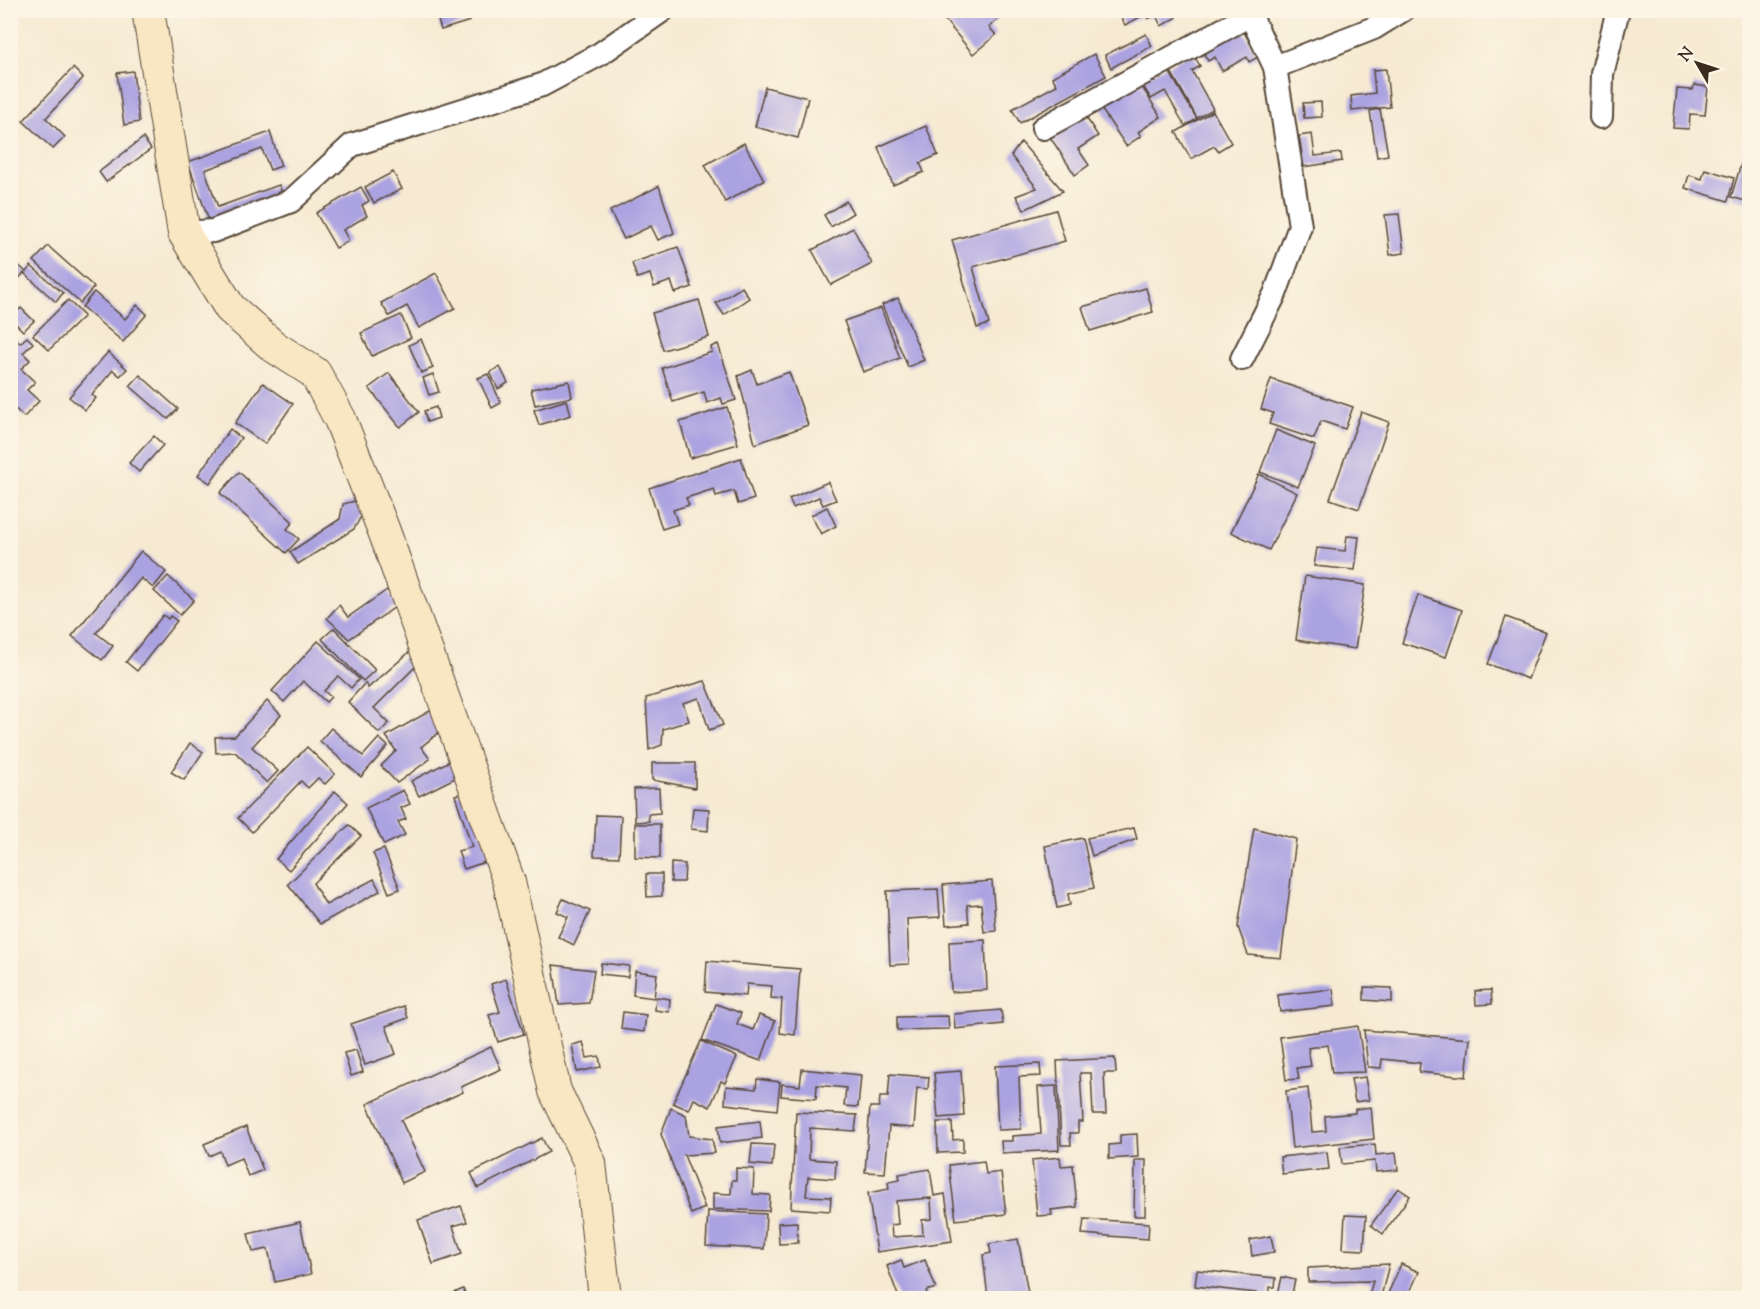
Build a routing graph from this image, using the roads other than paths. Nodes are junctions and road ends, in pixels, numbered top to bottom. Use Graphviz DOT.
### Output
graph roads {
  1 [pos="148,10"];
  2 [pos="663,10"];
  3 [pos="1403,10"];
  4 [pos="1618,10"];
  5 [pos="1249,13"];
  6 [pos="1275,67"];
  7 [pos="1600,117"];
  8 [pos="1043,128"];
  9 [pos="184,233"];
  10 [pos="1242,359"];
  11 [pos="605,1299"];
  1 -- 9 [label="street"];
  2 -- 9 [label="street"];
  3 -- 6 [label="street"];
  4 -- 7 [label="street"];
  5 -- 6 [label="street"];
  5 -- 8 [label="street"];
  6 -- 10 [label="street"];
  9 -- 11 [label="street"];
}
